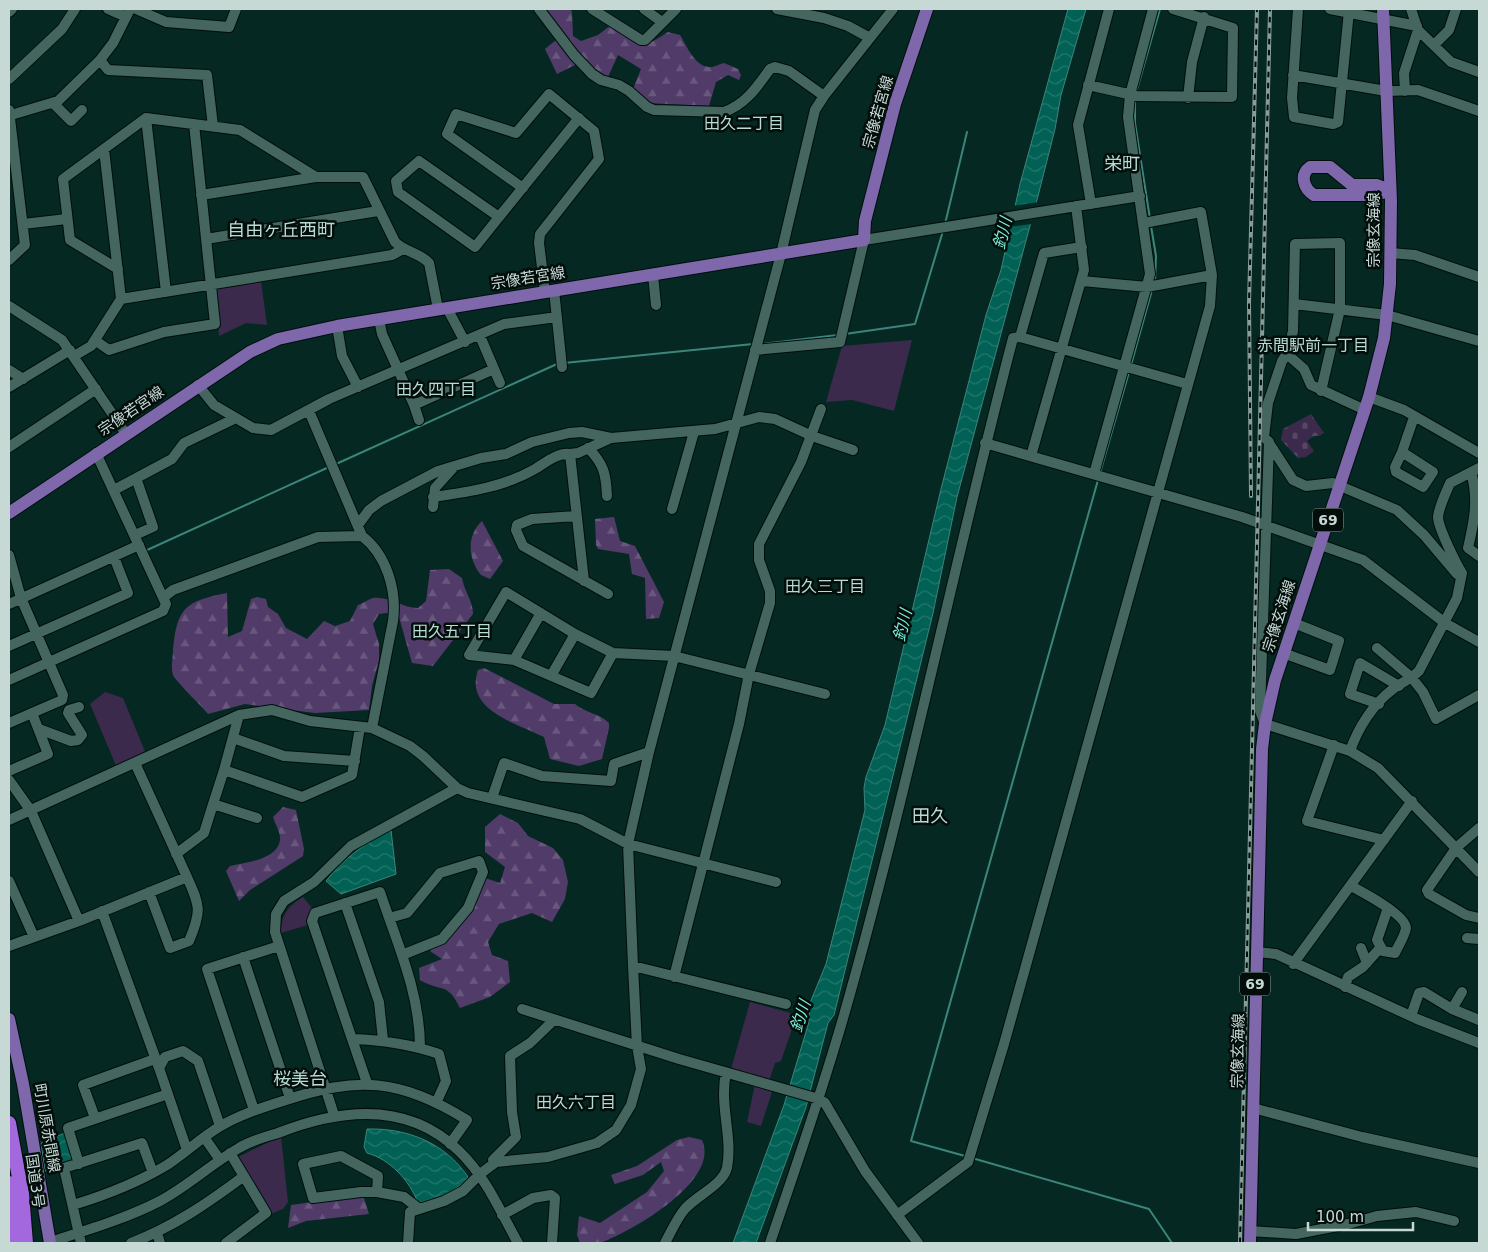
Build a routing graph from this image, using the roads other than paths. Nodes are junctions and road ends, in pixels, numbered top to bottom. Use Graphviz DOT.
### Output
graph roads {
  1 [pos="12,9"];
  2 [pos="75,9"];
  3 [pos="108,9"];
  4 [pos="136,9"];
  5 [pos="236,9"];
  6 [pos="539,9"];
  7 [pos="592,9"];
  8 [pos="644,9"];
  9 [pos="676,9"];
  10 [pos="777,9"];
  11 [pos="893,9"];
  12 [pos="927,9"];
  13 [pos="1109,9"];
  14 [pos="1153,9"];
  15 [pos="1174,9"];
  16 [pos="1298,9"];
  17 [pos="1330,9"];
  18 [pos="1411,9"];
  19 [pos="1456,9"];
  20 [pos="1349,11"];
  21 [pos="9,12"];
  22 [pos="128,13"];
  23 [pos="1383,14"];
  24 [pos="1204,17"];
  25 [pos="662,22"];
  26 [pos="1418,28"];
  27 [pos="870,38"];
  28 [pos="1434,46"];
  29 [pos="100,60"];
  30 [pos="1479,72"];
  31 [pos="1293,75"];
  32 [pos="9,80"];
  33 [pos="1341,84"];
  34 [pos="1088,85"];
  35 [pos="1386,91"];
  36 [pos="1404,91"];
  37 [pos="1130,95"];
  38 [pos="824,96"];
  39 [pos="1188,98"];
  40 [pos="54,104"];
  41 [pos="82,110"];
  42 [pos="1479,111"];
  43 [pos="10,112"];
  44 [pos="146,118"];
  45 [pos="579,118"];
  46 [pos="194,124"];
  47 [pos="213,126"];
  48 [pos="104,149"];
  49 [pos="316,177"];
  50 [pos="522,188"];
  51 [pos="1390,190"];
  52 [pos="201,195"];
  53 [pos="1140,196"];
  54 [pos="1091,204"];
  55 [pos="1076,206"];
  56 [pos="378,212"];
  57 [pos="499,217"];
  58 [pos="67,219"];
  59 [pos="1144,223"];
  60 [pos="23,224"];
  61 [pos="206,239"];
  62 [pos="864,240"];
  63 [pos="1082,246"];
  64 [pos="403,249"];
  65 [pos="1390,253"];
  66 [pos="781,254"];
  67 [pos="9,260"];
  68 [pos="118,268"];
  69 [pos="653,274"];
  70 [pos="1212,275"];
  71 [pos="1479,277"];
  72 [pos="1082,280"];
  73 [pos="211,285"];
  74 [pos="1147,287"];
  75 [pos="550,291"];
  76 [pos="166,292"];
  77 [pos="121,299"];
  78 [pos="1294,304"];
  79 [pos="656,305"];
  80 [pos="9,306"];
  81 [pos="443,308"];
  82 [pos="1340,309"];
  83 [pos="1387,315"];
  84 [pos="557,317"];
  85 [pos="379,319"];
  86 [pos="337,326"];
  87 [pos="480,336"];
  88 [pos="1020,336"];
  89 [pos="96,341"];
  90 [pos="1479,341"];
  91 [pos="465,342"];
  92 [pos="1062,349"];
  93 [pos="755,350"];
  94 [pos="72,353"];
  95 [pos="1287,354"];
  96 [pos="1124,366"];
  97 [pos="562,368"];
  98 [pos="494,369"];
  99 [pos="9,370"];
  100 [pos="398,370"];
  101 [pos="23,379"];
  102 [pos="500,383"];
  103 [pos="1187,384"];
  104 [pos="198,385"];
  105 [pos="9,387"];
  106 [pos="358,387"];
  107 [pos="96,389"];
  108 [pos="1321,391"];
  109 [pos="1369,397"];
  110 [pos="414,405"];
  111 [pos="822,409"];
  112 [pos="1365,410"];
  113 [pos="309,411"];
  114 [pos="1414,417"];
  115 [pos="236,418"];
  116 [pos="419,420"];
  117 [pos="735,423"];
  118 [pos="694,432"];
  119 [pos="126,434"];
  120 [pos="812,436"];
  121 [pos="611,438"];
  122 [pos="1269,442"];
  123 [pos="985,443"];
  124 [pos="9,447"];
  125 [pos="588,448"];
  126 [pos="853,450"];
  127 [pos="1402,452"];
  128 [pos="96,453"];
  129 [pos="1479,453"];
  130 [pos="570,454"];
  131 [pos="1031,456"];
  132 [pos="455,466"];
  133 [pos="1475,470"];
  134 [pos="1094,474"];
  135 [pos="136,478"];
  136 [pos="1479,481"];
  137 [pos="1340,486"];
  138 [pos="114,490"];
  139 [pos="1159,492"];
  140 [pos="607,496"];
  141 [pos="672,508"];
  142 [pos="9,513"];
  143 [pos="576,516"];
  144 [pos="358,525"];
  145 [pos="1266,525"];
  146 [pos="135,535"];
  147 [pos="362,536"];
  148 [pos="1320,544"];
  149 [pos="139,545"];
  150 [pos="9,556"];
  151 [pos="1479,556"];
  152 [pos="114,557"];
  153 [pos="1460,578"];
  154 [pos="584,581"];
  155 [pos="608,594"];
  156 [pos="164,597"];
  157 [pos="21,598"];
  158 [pos="9,604"];
  159 [pos="541,613"];
  160 [pos="1445,623"];
  161 [pos="1294,624"];
  162 [pos="37,634"];
  163 [pos="575,634"];
  164 [pos="1479,642"];
  165 [pos="9,646"];
  166 [pos="1377,648"];
  167 [pos="613,653"];
  168 [pos="1283,653"];
  169 [pos="674,656"];
  170 [pos="514,660"];
  171 [pos="50,662"];
  172 [pos="749,674"];
  173 [pos="551,676"];
  174 [pos="1412,678"];
  175 [pos="9,680"];
  176 [pos="1399,686"];
  177 [pos="825,694"];
  178 [pos="1479,695"];
  179 [pos="1379,704"];
  180 [pos="79,707"];
  181 [pos="32,713"];
  182 [pos="239,715"];
  183 [pos="9,723"];
  184 [pos="1265,724"];
  185 [pos="360,726"];
  186 [pos="372,728"];
  187 [pos="39,729"];
  188 [pos="233,738"];
  189 [pos="1334,745"];
  190 [pos="1350,751"];
  191 [pos="649,752"];
  192 [pos="354,761"];
  193 [pos="135,763"];
  194 [pos="224,770"];
  195 [pos="9,771"];
  196 [pos="9,780"];
  197 [pos="457,788"];
  198 [pos="492,798"];
  199 [pos="1412,801"];
  200 [pos="213,804"];
  201 [pos="31,811"];
  202 [pos="256,818"];
  203 [pos="9,820"];
  204 [pos="1479,828"];
  205 [pos="1384,840"];
  206 [pos="628,844"];
  207 [pos="1456,848"];
  208 [pos="176,854"];
  209 [pos="702,864"];
  210 [pos="1479,872"];
  211 [pos="187,878"];
  212 [pos="9,881"];
  213 [pos="776,882"];
  214 [pos="1351,886"];
  215 [pos="149,892"];
  216 [pos="345,903"];
  217 [pos="1388,908"];
  218 [pos="102,911"];
  219 [pos="389,918"];
  220 [pos="1479,918"];
  221 [pos="79,921"];
  222 [pos="34,937"];
  223 [pos="1467,938"];
  224 [pos="1479,939"];
  225 [pos="9,946"];
  226 [pos="278,946"];
  227 [pos="1381,947"];
  228 [pos="1361,948"];
  229 [pos="1256,952"];
  230 [pos="402,955"];
  231 [pos="243,958"];
  232 [pos="1367,963"];
  233 [pos="1293,964"];
  234 [pos="632,966"];
  235 [pos="674,977"];
  236 [pos="1345,987"];
  237 [pos="1462,992"];
  238 [pos="786,1004"];
  239 [pos="522,1009"];
  240 [pos="1452,1009"];
  241 [pos="1411,1016"];
  242 [pos="9,1019"];
  243 [pos="554,1020"];
  244 [pos="1479,1020"];
  245 [pos="352,1039"];
  246 [pos="383,1040"];
  247 [pos="1479,1044"];
  248 [pos="637,1046"];
  249 [pos="420,1047"];
  250 [pos="157,1064"];
  251 [pos="726,1073"];
  252 [pos="367,1083"];
  253 [pos="325,1088"];
  254 [pos="168,1094"];
  255 [pos="290,1098"];
  256 [pos="817,1099"];
  257 [pos="437,1101"];
  258 [pos="1253,1108"];
  259 [pos="254,1110"];
  260 [pos="334,1115"];
  261 [pos="96,1118"];
  262 [pos="9,1124"];
  263 [pos="220,1126"];
  264 [pos="204,1137"];
  265 [pos="450,1144"];
  266 [pos="187,1150"];
  267 [pos="230,1153"];
  268 [pos="220,1160"];
  269 [pos="496,1162"];
  270 [pos="1479,1163"];
  271 [pos="79,1164"];
  272 [pos="153,1173"];
  273 [pos="480,1174"];
  274 [pos="244,1176"];
  275 [pos="9,1183"];
  276 [pos="377,1192"];
  277 [pos="73,1205"];
  278 [pos="418,1208"];
  279 [pos="502,1215"];
  280 [pos="897,1215"];
  281 [pos="1454,1221"];
  282 [pos="78,1233"];
  283 [pos="1250,1237"];
  284 [pos="159,1238"];
  285 [pos="16,1243"];
  286 [pos="26,1243"];
  287 [pos="50,1243"];
  288 [pos="82,1243"];
  289 [pos="131,1243"];
  290 [pos="226,1243"];
  291 [pos="408,1243"];
  292 [pos="518,1243"];
  293 [pos="552,1243"];
  294 [pos="665,1243"];
  295 [pos="770,1243"];
  296 [pos="918,1243"];
  1 -- 21 [label="street"];
  2 -- 32 [label="street"];
  3 -- 22 [label="street"];
  4 -- 5 [label="street"];
  6 -- 38 [label="street"];
  7 -- 25 [label="street"];
  8 -- 25 [label="street"];
  9 -- 25 [label="street"];
  10 -- 27 [label="street"];
  11 -- 27 [label="street"];
  12 -- 62 [label="main road, 宗像若宮線"];
  13 -- 34 [label="street"];
  14 -- 37 [label="street"];
  15 -- 24 [label="street"];
  16 -- 31 [label="street"];
  17 -- 20 [label="street"];
  18 -- 26 [label="street"];
  19 -- 28 [label="street"];
  20 -- 23 [label="street"];
  20 -- 33 [label="street"];
  22 -- 29 [label="street"];
  23 -- 26 [label="street"];
  23 -- 35 [label="main road, 宗像玄海線 / 69"];
  24 -- 39 [label="street"];
  24 -- 39 [label="street"];
  26 -- 28 [label="street"];
  26 -- 36 [label="street"];
  27 -- 38 [label="street"];
  28 -- 30 [label="street"];
  29 -- 40 [label="street"];
  29 -- 47 [label="street"];
  31 -- 33 [label="street"];
  31 -- 33 [label="street"];
  33 -- 35 [label="street"];
  34 -- 37 [label="street"];
  34 -- 54 [label="street"];
  35 -- 36 [label="street"];
  35 -- 51 [label="main road, 宗像玄海線 / 69"];
  36 -- 42 [label="street"];
  37 -- 39 [label="street"];
  37 -- 53 [label="street"];
  38 -- 66 [label="street"];
  40 -- 41 [label="street"];
  40 -- 43 [label="street"];
  43 -- 60 [label="street"];
  44 -- 46 [label="street"];
  44 -- 48 [label="street"];
  44 -- 76 [label="street"];
  45 -- 50 [label="street"];
  45 -- 50 [label="street"];
  45 -- 75 [label="street"];
  46 -- 47 [label="street"];
  46 -- 52 [label="street"];
  47 -- 49 [label="street"];
  48 -- 58 [label="street"];
  48 -- 68 [label="street"];
  49 -- 52 [label="street"];
  49 -- 56 [label="street"];
  50 -- 57 [label="street"];
  51 -- 51 [label="main road"];
  51 -- 65 [label="main road, 宗像玄海線 / 69"];
  52 -- 61 [label="street"];
  53 -- 54 [label="street"];
  53 -- 59 [label="street"];
  54 -- 55 [label="street"];
  55 -- 62 [label="street"];
  55 -- 63 [label="street"];
  56 -- 61 [label="street"];
  56 -- 64 [label="street"];
  57 -- 57 [label="street"];
  58 -- 60 [label="street"];
  58 -- 68 [label="street"];
  59 -- 70 [label="street"];
  59 -- 74 [label="street"];
  60 -- 67 [label="street"];
  61 -- 73 [label="street"];
  62 -- 66 [label="main road, 宗像若宮線"];
  62 -- 93 [label="street"];
  63 -- 72 [label="street"];
  63 -- 88 [label="street"];
  64 -- 73 [label="street"];
  64 -- 81 [label="street"];
  65 -- 71 [label="street"];
  65 -- 83 [label="main road, 宗像玄海線 / 69"];
  66 -- 69 [label="main road, 宗像若宮線"];
  66 -- 93 [label="street"];
  68 -- 77 [label="street"];
  69 -- 75 [label="main road, 宗像若宮線"];
  69 -- 79 [label="street"];
  70 -- 74 [label="street"];
  70 -- 103 [label="street"];
  72 -- 74 [label="street"];
  72 -- 92 [label="street"];
  73 -- 76 [label="street"];
  73 -- 89 [label="street"];
  74 -- 96 [label="street"];
  75 -- 81 [label="main road, 宗像若宮線"];
  75 -- 84 [label="street"];
  76 -- 77 [label="street"];
  77 -- 89 [label="street"];
  78 -- 82 [label="street"];
  78 -- 82 [label="street"];
  78 -- 95 [label="street"];
  80 -- 94 [label="street"];
  81 -- 85 [label="main road, 宗像若宮線"];
  81 -- 91 [label="street"];
  82 -- 83 [label="street"];
  82 -- 108 [label="street"];
  83 -- 90 [label="street"];
  83 -- 109 [label="main road, 宗像玄海線 / 69"];
  84 -- 87 [label="street"];
  84 -- 97 [label="street"];
  85 -- 86 [label="main road, 宗像若宮線"];
  85 -- 100 [label="street"];
  86 -- 104 [label="main road, 宗像若宮線"];
  86 -- 106 [label="street"];
  87 -- 91 [label="street"];
  87 -- 98 [label="street"];
  88 -- 92 [label="street"];
  88 -- 123 [label="street"];
  89 -- 94 [label="street"];
  91 -- 100 [label="street"];
  92 -- 96 [label="street"];
  92 -- 131 [label="street"];
  93 -- 117 [label="street"];
  94 -- 101 [label="street"];
  94 -- 107 [label="street"];
  95 -- 108 [label="street"];
  95 -- 122 [label="street"];
  96 -- 103 [label="street"];
  96 -- 134 [label="street"];
  98 -- 102 [label="street"];
  98 -- 110 [label="street"];
  99 -- 101 [label="street"];
  100 -- 106 [label="street"];
  100 -- 110 [label="street"];
  101 -- 105 [label="street"];
  103 -- 139 [label="street"];
  104 -- 115 [label="street"];
  104 -- 119 [label="main road, 宗像若宮線"];
  106 -- 113 [label="street"];
  107 -- 119 [label="street"];
  107 -- 124 [label="street"];
  108 -- 112 [label="street"];
  109 -- 112 [label="main road, 宗像玄海線 / 69"];
  109 -- 114 [label="street"];
  110 -- 116 [label="street"];
  111 -- 120 [label="street"];
  112 -- 137 [label="main road, 宗像玄海線 / 69"];
  113 -- 115 [label="street"];
  113 -- 144 [label="street"];
  114 -- 127 [label="street"];
  114 -- 129 [label="street"];
  115 -- 135 [label="street"];
  117 -- 118 [label="street"];
  117 -- 120 [label="street"];
  117 -- 169 [label="street"];
  118 -- 121 [label="street"];
  118 -- 141 [label="street"];
  119 -- 128 [label="main road, 宗像若宮線"];
  120 -- 126 [label="street"];
  120 -- 172 [label="street"];
  121 -- 125 [label="street"];
  121 -- 132 [label="street"];
  122 -- 137 [label="street"];
  122 -- 145 [label="street"];
  123 -- 131 [label="street"];
  123 -- 256 [label="street"];
  125 -- 130 [label="street"];
  125 -- 140 [label="street"];
  128 -- 138 [label="street"];
  128 -- 142 [label="main road, 宗像若宮線"];
  130 -- 132 [label="street"];
  130 -- 143 [label="street"];
  131 -- 134 [label="street"];
  132 -- 144 [label="street"];
  133 -- 136 [label="street"];
  133 -- 151 [label="street"];
  133 -- 153 [label="street"];
  134 -- 139 [label="street"];
  135 -- 138 [label="street"];
  135 -- 146 [label="street"];
  137 -- 148 [label="main road, 宗像玄海線 / 69"];
  137 -- 153 [label="street"];
  138 -- 146 [label="street"];
  139 -- 145 [label="street"];
  139 -- 280 [label="street"];
  143 -- 154 [label="street"];
  143 -- 154 [label="street"];
  144 -- 147 [label="street"];
  145 -- 148 [label="street"];
  145 -- 184 [label="street"];
  146 -- 149 [label="street"];
  147 -- 156 [label="street"];
  147 -- 186 [label="street"];
  148 -- 160 [label="street"];
  148 -- 161 [label="main road, 宗像玄海線 / 69"];
  149 -- 152 [label="street"];
  149 -- 156 [label="street"];
  150 -- 157 [label="street"];
  152 -- 157 [label="street"];
  152 -- 162 [label="street"];
  153 -- 160 [label="street"];
  154 -- 155 [label="street"];
  156 -- 171 [label="street"];
  157 -- 158 [label="street"];
  157 -- 162 [label="street"];
  159 -- 163 [label="street"];
  159 -- 170 [label="street"];
  159 -- 170 [label="street"];
  160 -- 164 [label="street"];
  160 -- 174 [label="street"];
  161 -- 168 [label="main road, 宗像玄海線 / 69"];
  161 -- 168 [label="street"];
  162 -- 165 [label="street"];
  162 -- 171 [label="street"];
  163 -- 167 [label="street"];
  163 -- 173 [label="street"];
  166 -- 174 [label="street"];
  167 -- 169 [label="street"];
  167 -- 173 [label="street"];
  168 -- 184 [label="main road, 宗像玄海線 / 69"];
  169 -- 172 [label="street"];
  169 -- 191 [label="street"];
  170 -- 173 [label="street"];
  171 -- 175 [label="street"];
  171 -- 181 [label="street"];
  172 -- 177 [label="street"];
  172 -- 209 [label="street"];
  174 -- 176 [label="street"];
  174 -- 178 [label="street"];
  176 -- 179 [label="street"];
  176 -- 179 [label="street"];
  179 -- 190 [label="street"];
  180 -- 187 [label="street"];
  181 -- 183 [label="street"];
  181 -- 187 [label="street"];
  182 -- 185 [label="street"];
  182 -- 188 [label="street"];
  182 -- 193 [label="street"];
  184 -- 189 [label="street"];
  184 -- 229 [label="main road, 宗像玄海線 / 69"];
  185 -- 186 [label="street"];
  185 -- 192 [label="street"];
  186 -- 197 [label="street"];
  187 -- 195 [label="street"];
  188 -- 192 [label="street"];
  188 -- 194 [label="street"];
  189 -- 190 [label="street"];
  189 -- 205 [label="street"];
  190 -- 199 [label="street"];
  191 -- 198 [label="street"];
  191 -- 206 [label="street"];
  192 -- 194 [label="street"];
  193 -- 201 [label="street"];
  193 -- 208 [label="street"];
  194 -- 200 [label="street"];
  196 -- 201 [label="street"];
  197 -- 198 [label="street"];
  197 -- 226 [label="street"];
  198 -- 206 [label="street"];
  199 -- 205 [label="street"];
  199 -- 207 [label="street"];
  200 -- 202 [label="street"];
  200 -- 208 [label="street"];
  201 -- 203 [label="street"];
  201 -- 221 [label="street"];
  204 -- 207 [label="street"];
  205 -- 214 [label="street"];
  206 -- 209 [label="street"];
  206 -- 234 [label="street"];
  207 -- 210 [label="street"];
  207 -- 220 [label="street"];
  208 -- 211 [label="street"];
  209 -- 213 [label="street"];
  209 -- 235 [label="street"];
  211 -- 215 [label="street"];
  211 -- 215 [label="street"];
  212 -- 222 [label="street"];
  214 -- 217 [label="street"];
  214 -- 233 [label="street"];
  215 -- 218 [label="street"];
  216 -- 219 [label="street"];
  216 -- 245 [label="street"];
  216 -- 246 [label="street"];
  217 -- 227 [label="street"];
  217 -- 227 [label="street"];
  218 -- 221 [label="street"];
  218 -- 250 [label="street"];
  219 -- 230 [label="street"];
  219 -- 230 [label="street"];
  221 -- 222 [label="street"];
  222 -- 225 [label="street"];
  223 -- 224 [label="street"];
  226 -- 231 [label="street"];
  226 -- 253 [label="street"];
  227 -- 232 [label="street"];
  228 -- 232 [label="street"];
  229 -- 233 [label="street"];
  229 -- 258 [label="main road, 宗像玄海線 / 69"];
  230 -- 249 [label="street"];
  231 -- 255 [label="street"];
  231 -- 259 [label="street"];
  232 -- 236 [label="street"];
  233 -- 236 [label="street"];
  234 -- 235 [label="street"];
  234 -- 248 [label="street"];
  235 -- 238 [label="street"];
  236 -- 241 [label="street"];
  237 -- 240 [label="street"];
  239 -- 243 [label="street"];
  240 -- 241 [label="street"];
  240 -- 244 [label="street"];
  241 -- 247 [label="street"];
  242 -- 287 [label="main road, 町川原赤間線"];
  243 -- 248 [label="street"];
  243 -- 269 [label="street"];
  245 -- 246 [label="street"];
  245 -- 252 [label="street"];
  246 -- 249 [label="street"];
  248 -- 251 [label="street"];
  248 -- 269 [label="street"];
  249 -- 257 [label="street"];
  250 -- 254 [label="street"];
  250 -- 261 [label="street"];
  250 -- 263 [label="street"];
  251 -- 256 [label="street"];
  251 -- 294 [label="street"];
  252 -- 253 [label="street"];
  252 -- 257 [label="street"];
  253 -- 255 [label="street"];
  253 -- 260 [label="street"];
  254 -- 261 [label="street"];
  254 -- 266 [label="street"];
  255 -- 259 [label="street"];
  256 -- 280 [label="street"];
  256 -- 295 [label="street"];
  257 -- 265 [label="street"];
  258 -- 270 [label="street"];
  258 -- 283 [label="main road, 宗像玄海線 / 69"];
  259 -- 263 [label="street"];
  260 -- 265 [label="street"];
  260 -- 267 [label="street"];
  261 -- 271 [label="street"];
  262 -- 286 [label="highway, 国道3号"];
  263 -- 264 [label="street"];
  264 -- 266 [label="street"];
  264 -- 268 [label="street"];
  265 -- 273 [label="street"];
  266 -- 272 [label="street"];
  267 -- 268 [label="street"];
  267 -- 274 [label="street"];
  268 -- 282 [label="street"];
  269 -- 273 [label="street"];
  271 -- 272 [label="street"];
  271 -- 277 [label="street"];
  272 -- 277 [label="street"];
  273 -- 278 [label="street"];
  273 -- 279 [label="street"];
  274 -- 284 [label="street"];
  274 -- 290 [label="street"];
  275 -- 285 [label="highway, 国道3号"];
  276 -- 276 [label="street"];
  276 -- 278 [label="street"];
  277 -- 282 [label="street"];
  278 -- 291 [label="street"];
  279 -- 292 [label="street"];
  279 -- 293 [label="street"];
  280 -- 296 [label="street"];
  281 -- 283 [label="street"];
  282 -- 287 [label="street"];
  282 -- 288 [label="street"];
  284 -- 289 [label="street"];
}
